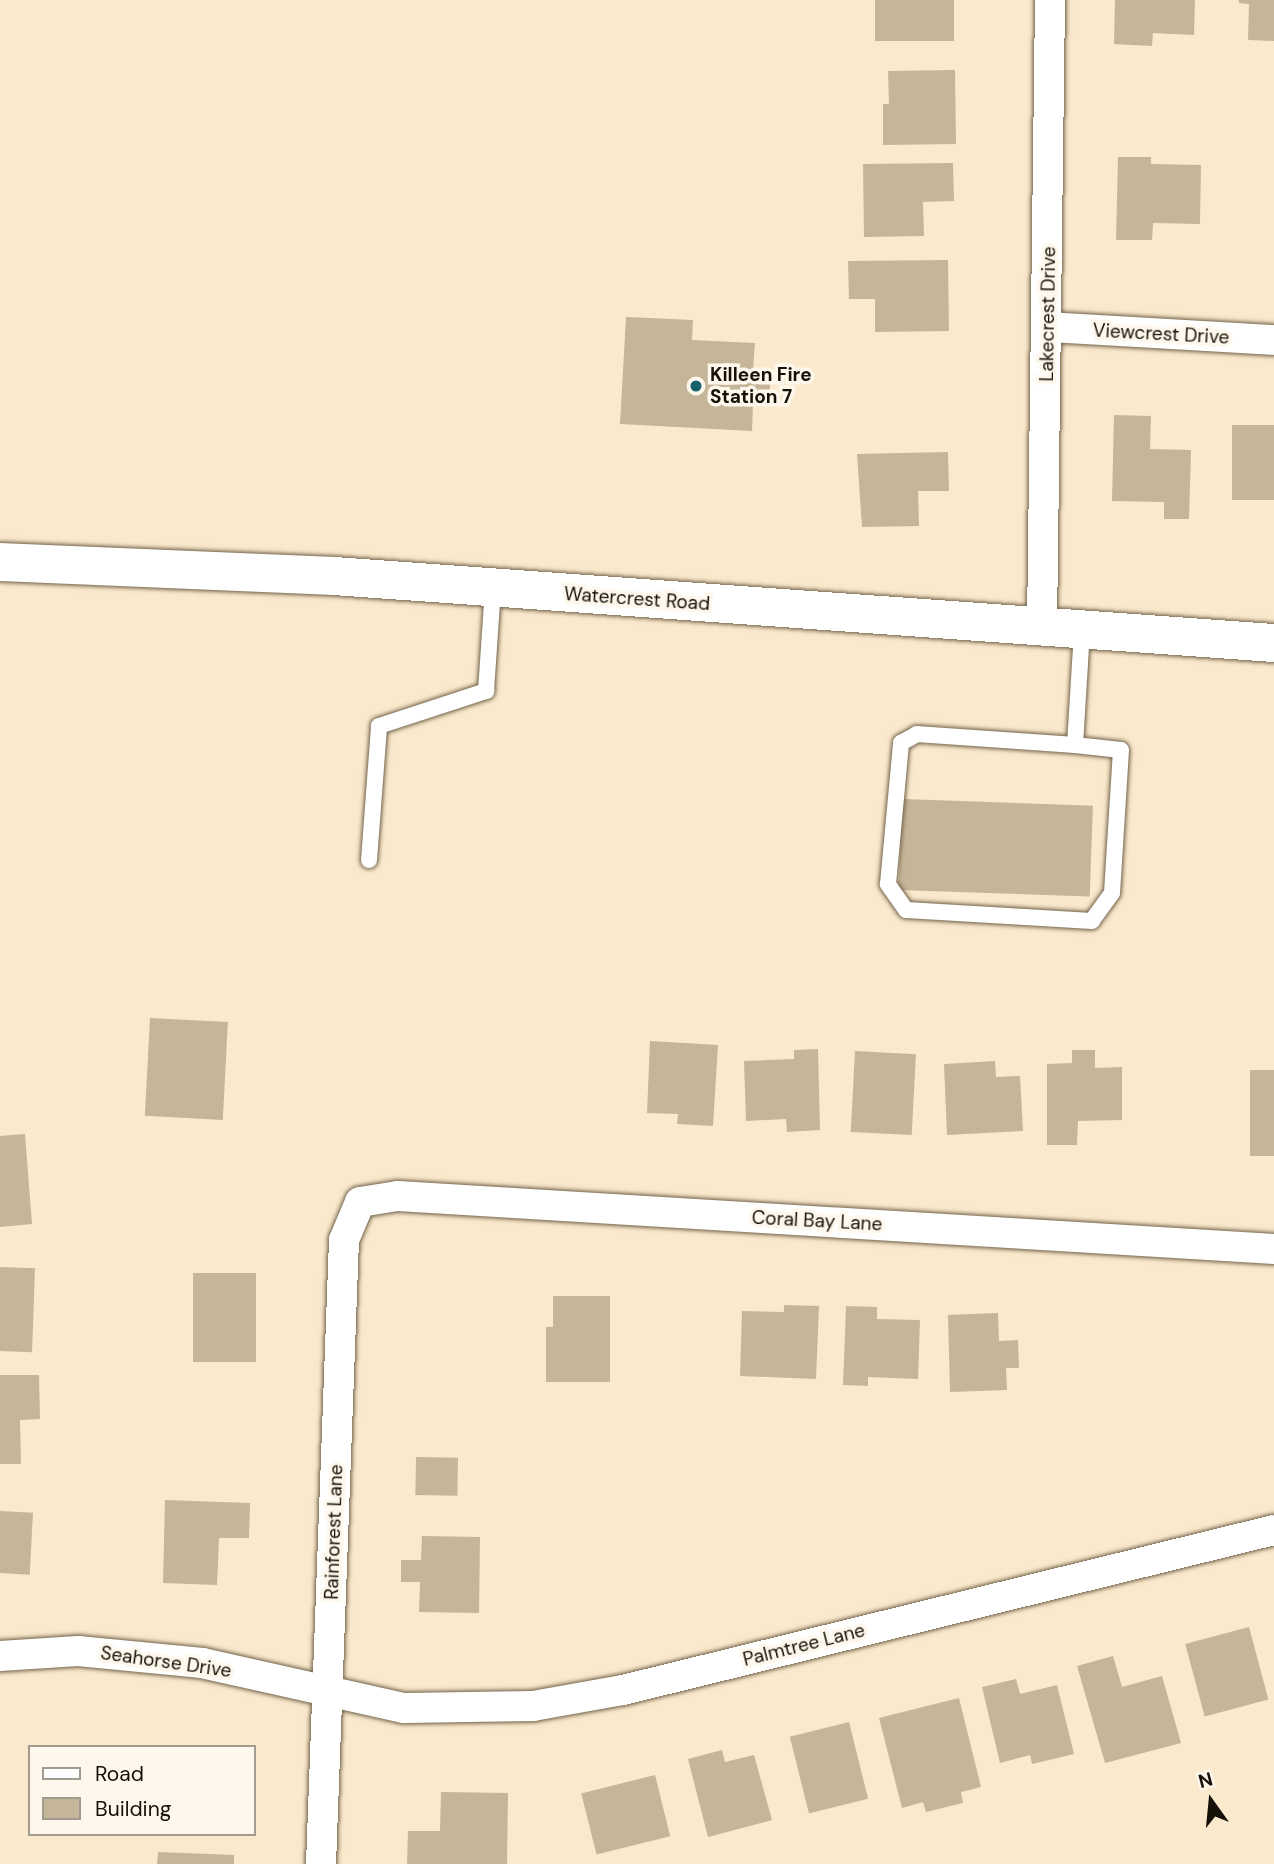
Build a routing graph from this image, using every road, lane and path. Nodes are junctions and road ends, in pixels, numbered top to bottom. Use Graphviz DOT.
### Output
graph roads {
  1 [pos="1050,0"];
  2 [pos="1048,327"];
  3 [pos="1274,340"];
  4 [pos="0,562"];
  5 [pos="493,588"];
  6 [pos="1042,628"];
  7 [pos="1082,630"];
  8 [pos="1274,643"];
  9 [pos="1075,745"];
  10 [pos="369,860"];
  11 [pos="360,1202"];
  12 [pos="1274,1249"];
  13 [pos="1274,1530"];
  14 [pos="0,1656"];
  15 [pos="329,1692"];
  16 [pos="320,1864"];
  1 -- 2 [label="street, Lakecrest Drive"];
  2 -- 3 [label="street, Viewcrest Drive"];
  2 -- 6 [label="street, Lakecrest Drive"];
  4 -- 5 [label="street, Watercrest Road"];
  5 -- 6 [label="street, Watercrest Road"];
  5 -- 10 [label="lane"];
  6 -- 7 [label="street, Watercrest Road"];
  7 -- 8 [label="street, Watercrest Road"];
  7 -- 9 [label="lane"];
  9 -- 9 [label="lane"];
  11 -- 12 [label="street, Coral Bay Lane"];
  11 -- 15 [label="street, Rainforest Lane"];
  13 -- 15 [label="street, Palmtree Lane"];
  14 -- 15 [label="street, Seahorse Drive"];
  15 -- 16 [label="street, Rainforest Lane"];
}
